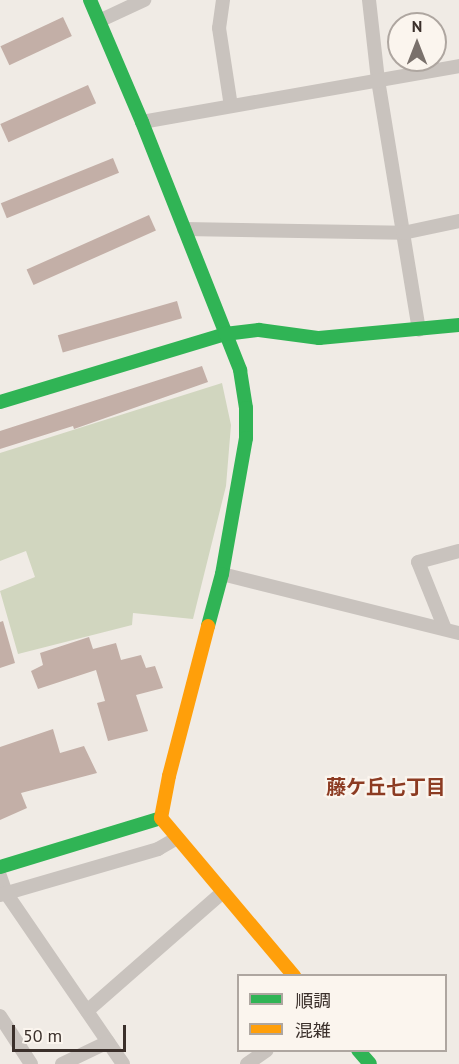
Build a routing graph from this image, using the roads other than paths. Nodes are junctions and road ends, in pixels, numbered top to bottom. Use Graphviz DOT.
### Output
graph roads {
  1 [pos="90,0"];
  2 [pos="144,0"];
  3 [pos="222,0"];
  4 [pos="369,0"];
  5 [pos="99,21"];
  6 [pos="459,66"];
  7 [pos="378,80"];
  8 [pos="231,106"];
  9 [pos="142,122"];
  10 [pos="459,221"];
  11 [pos="184,229"];
  12 [pos="404,233"];
  13 [pos="459,325"];
  14 [pos="419,330"];
  15 [pos="225,334"];
  16 [pos="0,402"];
  17 [pos="459,551"];
  18 [pos="222,574"];
  19 [pos="445,630"];
  20 [pos="459,633"];
  21 [pos="161,818"];
  22 [pos="177,838"];
  23 [pos="2,883"];
  24 [pos="223,892"];
  25 [pos="293,974"];
  26 [pos="87,1011"];
  27 [pos="0,1016"];
  28 [pos="108,1042"];
  29 [pos="264,1052"];
  30 [pos="360,1052"];
  31 [pos="31,1064"];
  32 [pos="62,1064"];
  33 [pos="123,1064"];
  34 [pos="247,1064"];
  35 [pos="370,1064"];
  1 -- 5 [label="street"];
  2 -- 5 [label="street"];
  3 -- 8 [label="street"];
  4 -- 7 [label="street"];
  5 -- 9 [label="street"];
  6 -- 7 [label="street"];
  7 -- 8 [label="street"];
  7 -- 12 [label="street"];
  8 -- 9 [label="street"];
  9 -- 11 [label="street"];
  10 -- 12 [label="street"];
  11 -- 12 [label="street"];
  11 -- 15 [label="street"];
  12 -- 14 [label="street"];
  13 -- 14 [label="street"];
  14 -- 15 [label="street"];
  15 -- 16 [label="street"];
  15 -- 18 [label="street"];
  17 -- 19 [label="street"];
  18 -- 19 [label="street"];
  18 -- 21 [label="street"];
  19 -- 20 [label="street"];
  21 -- 22 [label="street"];
  21 -- 23 [label="street"];
  22 -- 23 [label="street"];
  22 -- 24 [label="street"];
  23 -- 26 [label="street"];
  24 -- 25 [label="street"];
  24 -- 26 [label="street"];
  26 -- 28 [label="street"];
  27 -- 31 [label="street"];
  28 -- 32 [label="street"];
  28 -- 33 [label="street"];
  29 -- 34 [label="street"];
  30 -- 35 [label="street"];
}
